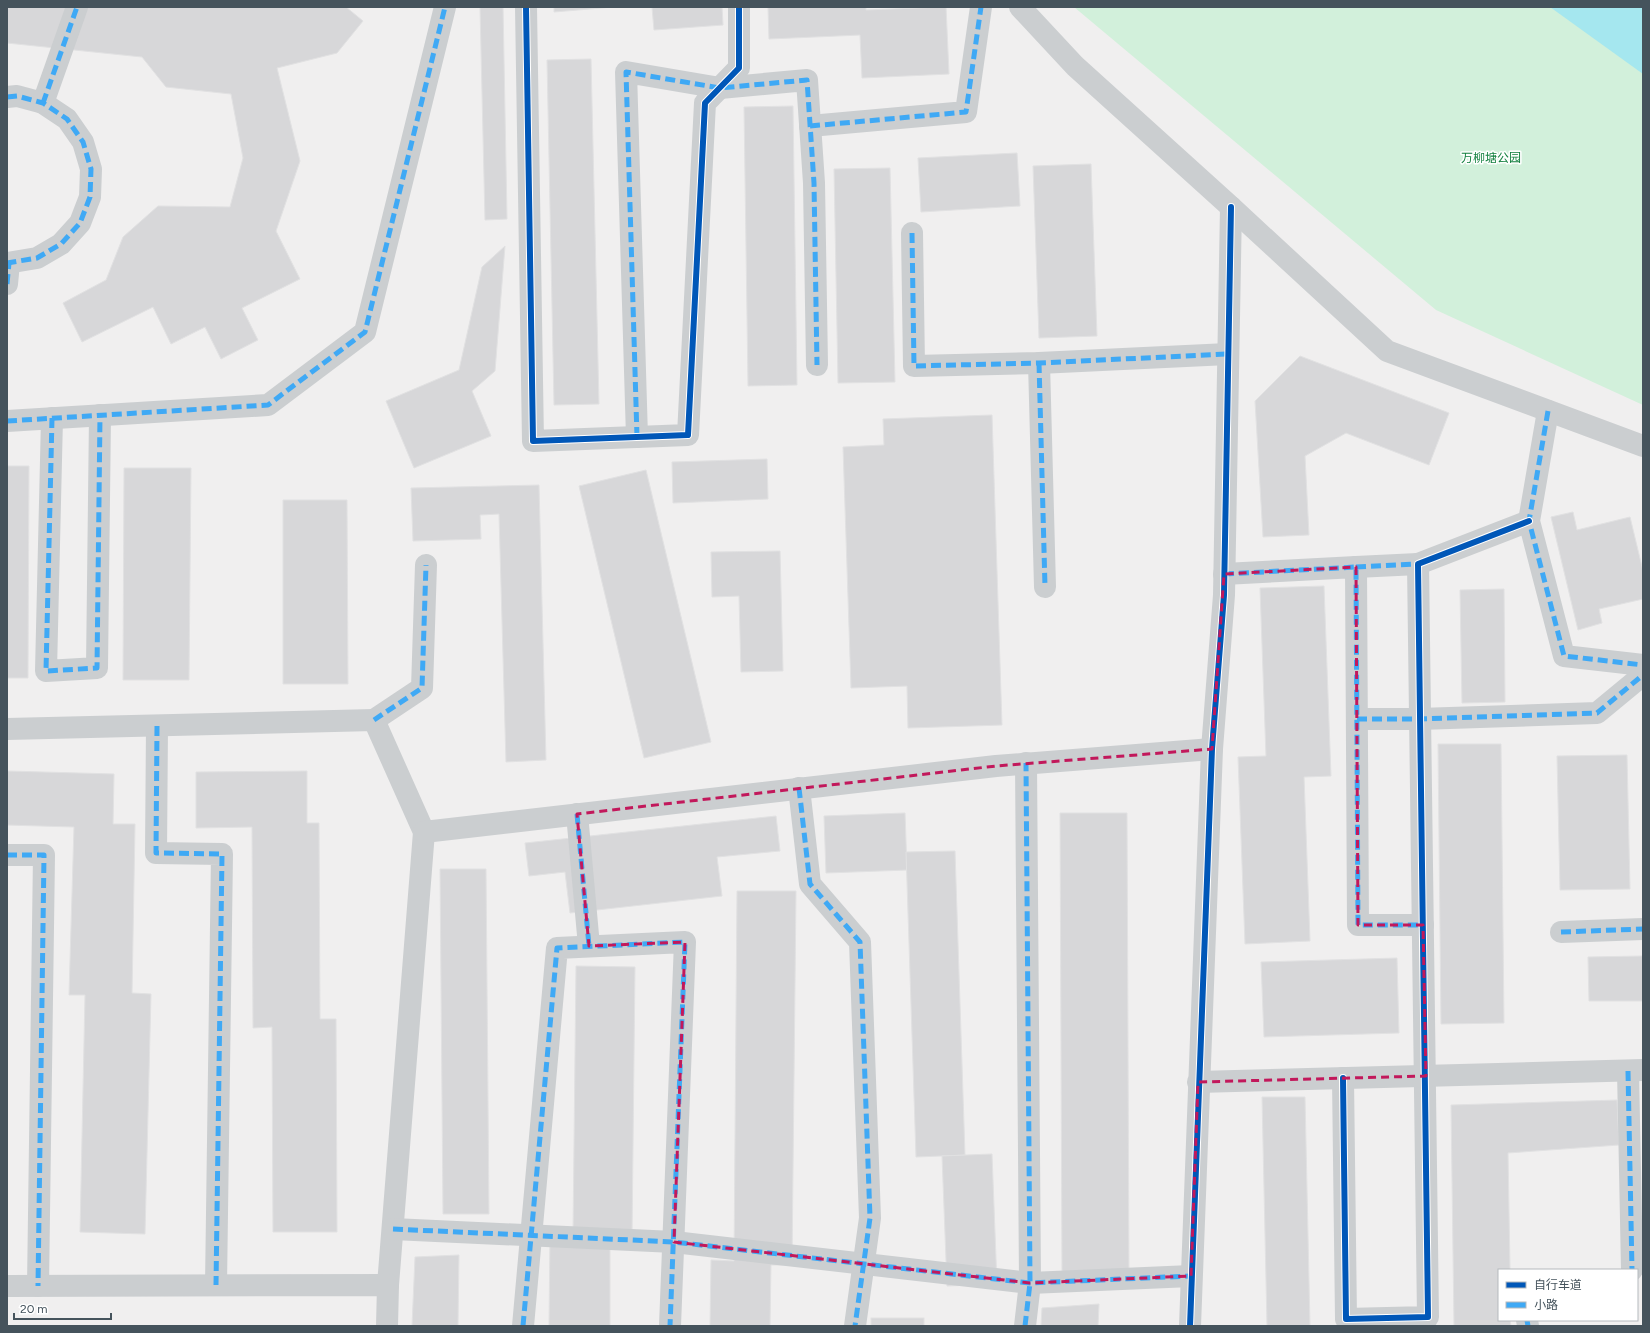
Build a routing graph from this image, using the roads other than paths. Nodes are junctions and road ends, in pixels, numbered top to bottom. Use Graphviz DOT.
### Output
graph roads {
  1 [pos="77,7"];
  2 [pos="445,7"];
  3 [pos="526,7"];
  4 [pos="739,7"];
  5 [pos="981,7"];
  6 [pos="1020,7"];
  7 [pos="720,88"];
  8 [pos="7,97"];
  9 [pos="43,103"];
  10 [pos="810,126"];
  11 [pos="1231,207"];
  12 [pos="912,233"];
  13 [pos="8,270"];
  14 [pos="1228,354"];
  15 [pos="1039,363"];
  16 [pos="817,365"];
  17 [pos="1548,410"];
  18 [pos="100,415"];
  19 [pos="52,418"];
  20 [pos="7,421"];
  21 [pos="637,437"];
  22 [pos="1643,446"];
  23 [pos="1529,521"];
  24 [pos="1418,564"];
  25 [pos="426,565"];
  26 [pos="1356,567"];
  27 [pos="1224,574"];
  28 [pos="1045,587"];
  29 [pos="1643,665"];
  30 [pos="1643,675"];
  31 [pos="1357,719"];
  32 [pos="1419,719"];
  33 [pos="374,720"];
  34 [pos="157,726"];
  35 [pos="7,729"];
  36 [pos="1212,749"];
  37 [pos="1026,763"];
  38 [pos="799,788"];
  39 [pos="577,814"];
  40 [pos="424,832"];
  41 [pos="7,855"];
  42 [pos="1423,925"];
  43 [pos="1643,929"];
  44 [pos="1561,932"];
  45 [pos="589,946"];
  46 [pos="1636,1070"];
  47 [pos="1426,1076"];
  48 [pos="1343,1078"];
  49 [pos="1198,1082"];
  50 [pos="393,1229"];
  51 [pos="531,1236"];
  52 [pos="674,1242"];
  53 [pos="863,1264"];
  54 [pos="1632,1269"];
  55 [pos="1191,1276"];
  56 [pos="1030,1283"];
  57 [pos="388,1285"];
  58 [pos="7,1286"];
  59 [pos="38,1286"];
  60 [pos="216,1286"];
  61 [pos="387,1326"];
  62 [pos="523,1326"];
  63 [pos="670,1326"];
  64 [pos="855,1326"];
  65 [pos="1025,1326"];
  66 [pos="1190,1326"];
  1 -- 9 [label="street"];
  2 -- 18 [label="street"];
  3 -- 21 [label="street"];
  4 -- 7 [label="street"];
  5 -- 10 [label="street"];
  6 -- 11 [label="street"];
  7 -- 10 [label="street"];
  7 -- 21 [label="street"];
  7 -- 21 [label="street"];
  8 -- 9 [label="street"];
  9 -- 13 [label="street"];
  10 -- 16 [label="street"];
  11 -- 14 [label="street"];
  11 -- 17 [label="street"];
  12 -- 15 [label="street"];
  14 -- 15 [label="street"];
  14 -- 27 [label="street"];
  15 -- 28 [label="street"];
  17 -- 22 [label="street"];
  17 -- 23 [label="street"];
  18 -- 19 [label="street"];
  18 -- 19 [label="street"];
  19 -- 20 [label="street"];
  23 -- 24 [label="street"];
  23 -- 29 [label="street"];
  24 -- 26 [label="street"];
  24 -- 32 [label="street"];
  25 -- 33 [label="street"];
  26 -- 27 [label="street"];
  26 -- 31 [label="street"];
  27 -- 36 [label="street"];
  30 -- 32 [label="street"];
  31 -- 32 [label="street"];
  31 -- 42 [label="street"];
  32 -- 42 [label="street"];
  33 -- 34 [label="street"];
  33 -- 40 [label="street"];
  34 -- 35 [label="street"];
  34 -- 60 [label="street"];
  36 -- 37 [label="street"];
  36 -- 49 [label="street"];
  37 -- 38 [label="street"];
  37 -- 56 [label="street"];
  38 -- 39 [label="street"];
  38 -- 53 [label="street"];
  39 -- 40 [label="street"];
  39 -- 45 [label="street"];
  40 -- 50 [label="street"];
  41 -- 59 [label="street"];
  42 -- 47 [label="street"];
  43 -- 44 [label="street"];
  45 -- 51 [label="street"];
  45 -- 52 [label="street"];
  46 -- 47 [label="street"];
  46 -- 54 [label="street"];
  47 -- 48 [label="street"];
  47 -- 48 [label="street"];
  48 -- 49 [label="street"];
  49 -- 55 [label="street"];
  50 -- 51 [label="street"];
  50 -- 57 [label="street"];
  51 -- 52 [label="street"];
  51 -- 62 [label="street"];
  52 -- 53 [label="street"];
  52 -- 63 [label="street"];
  53 -- 56 [label="street"];
  53 -- 64 [label="street"];
  55 -- 56 [label="street"];
  55 -- 66 [label="street"];
  56 -- 65 [label="street"];
  57 -- 60 [label="street"];
  57 -- 61 [label="street"];
  58 -- 59 [label="street"];
  59 -- 60 [label="street"];
}
